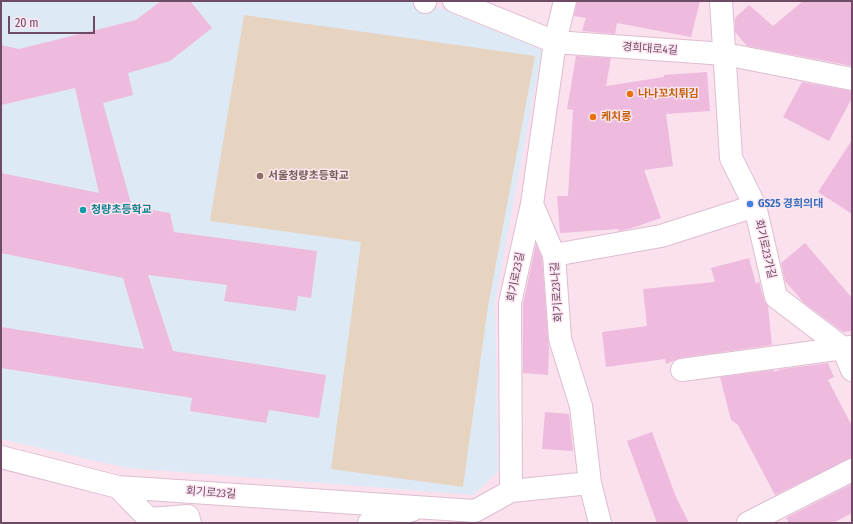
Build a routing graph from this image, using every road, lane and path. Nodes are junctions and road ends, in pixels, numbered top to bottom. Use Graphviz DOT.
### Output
graph roads {
  1 [pos="454,1"];
  2 [pos="565,1"];
  3 [pos="721,1"];
  4 [pos="555,42"];
  5 [pos="725,54"];
  6 [pos="852,79"];
  7 [pos="532,204"];
  8 [pos="755,206"];
  9 [pos="554,255"];
  10 [pos="848,348"];
  11 [pos="682,370"];
  12 [pos="852,370"];
  13 [pos="1,457"];
  14 [pos="852,470"];
  15 [pos="590,483"];
  16 [pos="118,487"];
  17 [pos="511,491"];
  18 [pos="425,506"];
  19 [pos="190,523"];
  20 [pos="369,523"];
  21 [pos="600,523"];
  22 [pos="748,523"];
  1 -- 4 [label="street, 경희대로4길"];
  2 -- 4 [label="street, 회기로23길"];
  3 -- 5 [label="street, 회기로23가길"];
  4 -- 5 [label="street, 경희대로4길"];
  4 -- 7 [label="street, 회기로23길"];
  5 -- 6 [label="street, 경희대로4길"];
  5 -- 8 [label="street, 회기로23가길"];
  7 -- 9 [label="street"];
  7 -- 17 [label="street, 회기로23길"];
  8 -- 9 [label="street, 회기로23나길"];
  8 -- 10 [label="street, 회기로23가길"];
  9 -- 15 [label="street, 회기로23나길"];
  10 -- 11 [label="street"];
  10 -- 12 [label="street"];
  13 -- 16 [label="street, 회기로23길"];
  14 -- 22 [label="street"];
  15 -- 17 [label="street"];
  15 -- 21 [label="street, 회기로23나길"];
  16 -- 18 [label="street, 회기로23길"];
  16 -- 19 [label="street"];
  17 -- 18 [label="street, 회기로23길"];
  18 -- 20 [label="street, 회기로23길"];
}
